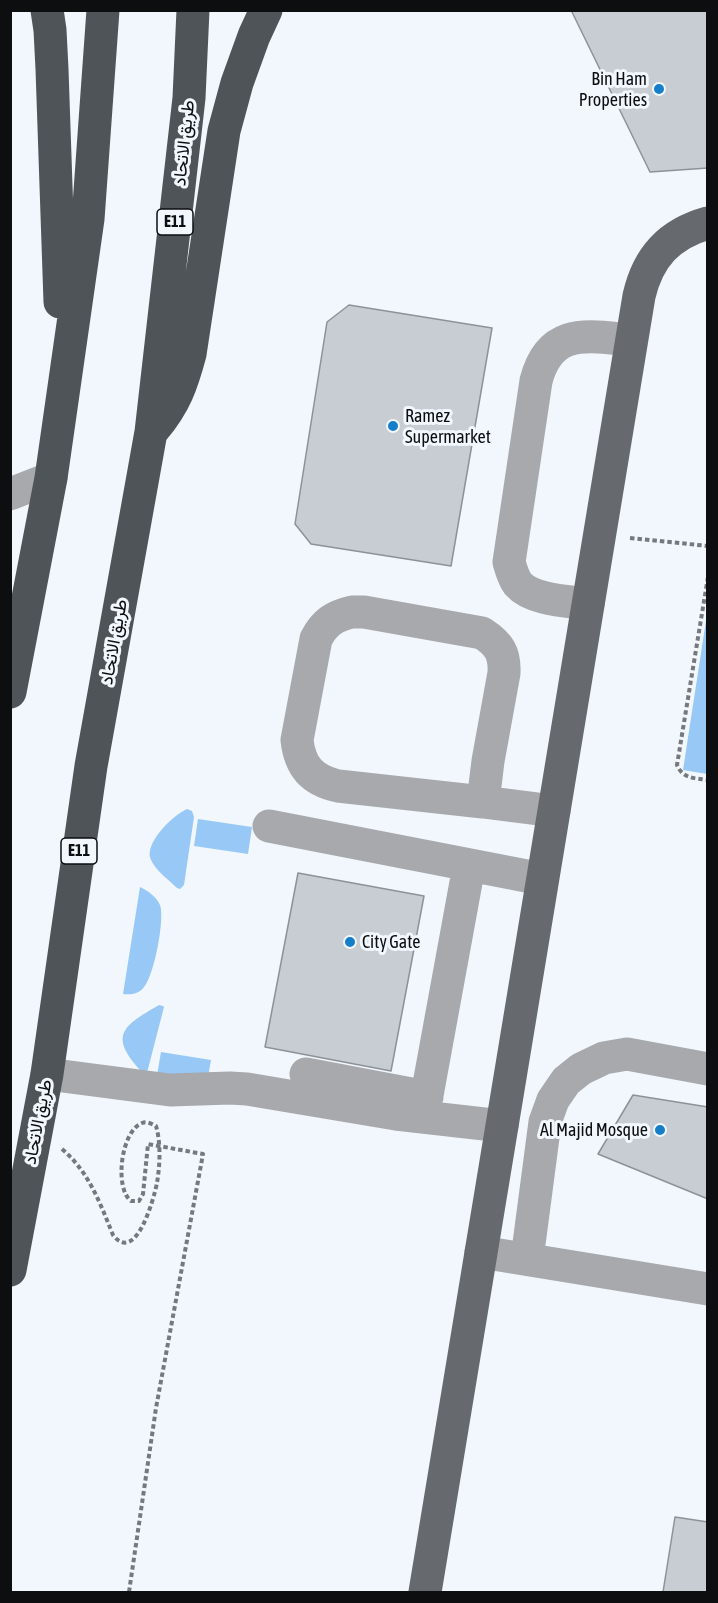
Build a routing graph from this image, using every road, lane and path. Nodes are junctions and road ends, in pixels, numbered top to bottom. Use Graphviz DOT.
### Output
graph roads {
  1 [pos="47,10"];
  2 [pos="103,10"];
  3 [pos="193,10"];
  4 [pos="266,10"];
  5 [pos="708,224"];
  6 [pos="631,340"];
  7 [pos="63,385"];
  8 [pos="151,432"];
  9 [pos="51,478"];
  10 [pos="10,494"];
  11 [pos="599,535"];
  12 [pos="708,546"];
  13 [pos="708,577"];
  14 [pos="588,604"];
  15 [pos="10,692"];
  16 [pos="708,780"];
  17 [pos="483,802"];
  18 [pos="554,810"];
  19 [pos="269,826"];
  20 [pos="469,866"];
  21 [pos="542,879"];
  22 [pos="708,1069"];
  23 [pos="47,1074"];
  24 [pos="306,1074"];
  25 [pos="425,1107"];
  26 [pos="502,1126"];
  27 [pos="56,1145"];
  28 [pos="481,1252"];
  29 [pos="527,1259"];
  30 [pos="10,1270"];
  31 [pos="708,1289"];
  32 [pos="129,1593"];
  33 [pos="425,1593"];
  1 -- 7 [label="highway"];
  2 -- 7 [label="highway"];
  3 -- 8 [label="highway, طريق الاتحاد / E11"];
  4 -- 8 [label="highway"];
  5 -- 6 [label="main road"];
  6 -- 11 [label="main road"];
  6 -- 14 [label="lane"];
  7 -- 9 [label="highway"];
  8 -- 23 [label="highway, طريق الاتحاد / E11"];
  9 -- 10 [label="lane"];
  9 -- 15 [label="highway"];
  11 -- 12 [label="path"];
  11 -- 14 [label="main road"];
  13 -- 16 [label="path"];
  14 -- 18 [label="main road"];
  17 -- 17 [label="lane"];
  17 -- 18 [label="lane"];
  18 -- 21 [label="main road"];
  19 -- 20 [label="lane"];
  20 -- 21 [label="lane"];
  20 -- 25 [label="lane"];
  21 -- 26 [label="main road"];
  22 -- 29 [label="lane"];
  23 -- 25 [label="lane"];
  23 -- 30 [label="highway, طريق الاتحاد / E11"];
  24 -- 25 [label="lane"];
  25 -- 26 [label="lane"];
  26 -- 28 [label="main road"];
  27 -- 32 [label="path"];
  28 -- 29 [label="lane"];
  28 -- 33 [label="main road"];
  29 -- 31 [label="lane"];
}
